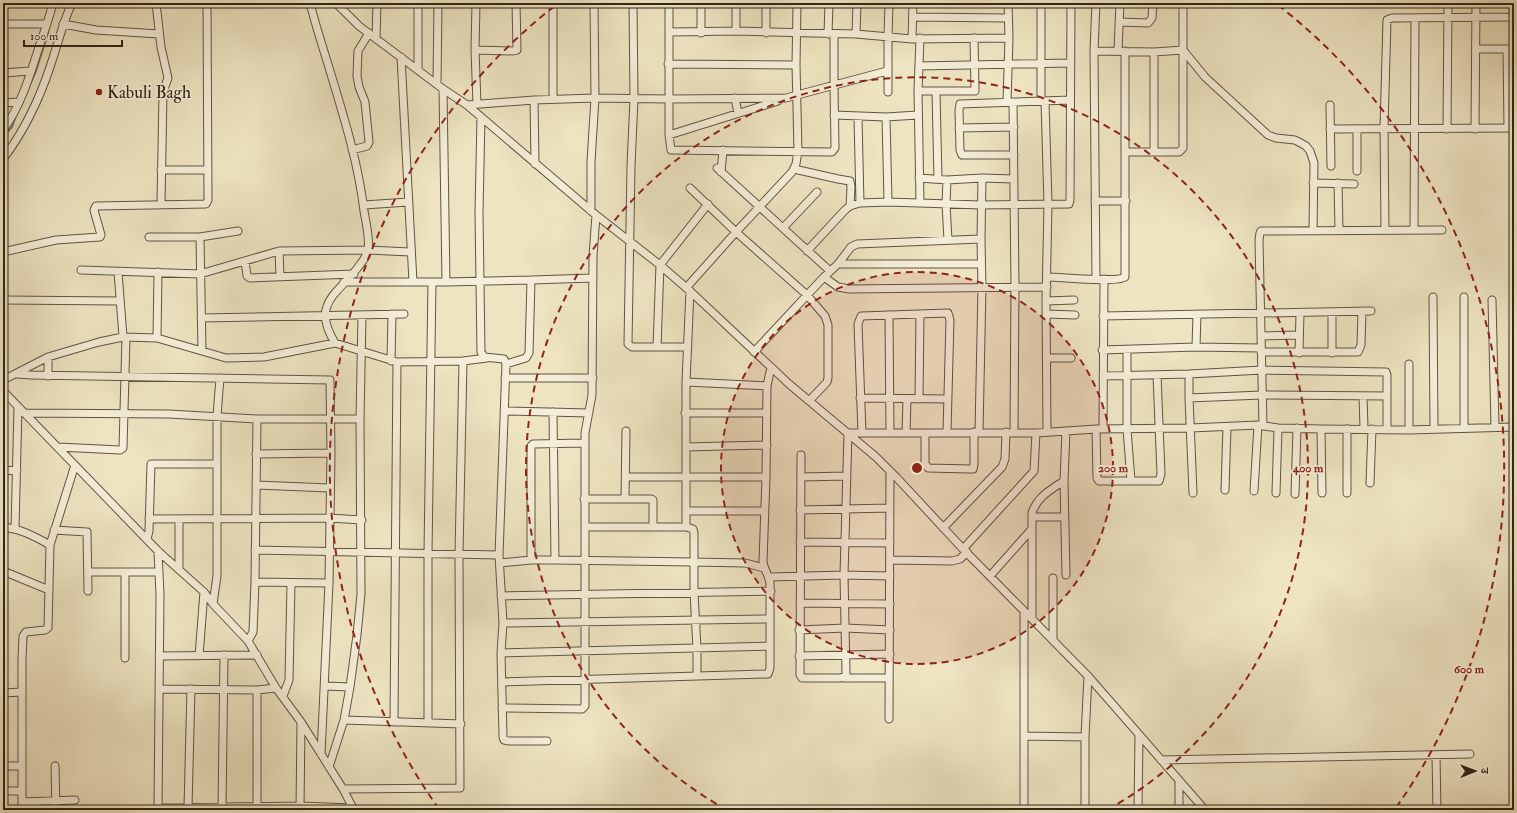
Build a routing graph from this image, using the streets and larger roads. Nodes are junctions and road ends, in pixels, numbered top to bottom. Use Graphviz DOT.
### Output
graph roads {
  1 [pos="53,3"];
  2 [pos="72,3"];
  3 [pos="156,3"];
  4 [pos="208,3"];
  5 [pos="310,3"];
  6 [pos="336,3"];
  7 [pos="377,3"];
  8 [pos="418,3"];
  9 [pos="438,3"];
  10 [pos="476,3"];
  11 [pos="516,3"];
  12 [pos="553,3"];
  13 [pos="594,3"];
  14 [pos="633,3"];
  15 [pos="669,3"];
  16 [pos="701,3"];
  17 [pos="736,3"];
  18 [pos="766,3"];
  19 [pos="797,3"];
  20 [pos="830,3"];
  21 [pos="857,3"];
  22 [pos="890,3"];
  23 [pos="913,3"];
  24 [pos="1008,3"];
  25 [pos="1041,3"];
  26 [pos="1071,3"];
  27 [pos="1096,3"];
  28 [pos="1120,3"];
  29 [pos="1153,3"];
  30 [pos="1183,3"];
  31 [pos="1448,3"];
  32 [pos="1476,3"];
  33 [pos="1513,3"];
  34 [pos="913,17"];
  35 [pos="1514,17"];
  36 [pos="1008,18"];
  37 [pos="1415,18"];
  38 [pos="1448,18"];
  39 [pos="1476,18"];
  40 [pos="1119,22"];
  41 [pos="3,24"];
  42 [pos="47,24"];
  43 [pos="64,24"];
  44 [pos="736,31"];
  45 [pos="669,32"];
  46 [pos="369,33"];
  47 [pos="701,33"];
  48 [pos="766,33"];
  49 [pos="796,33"];
  50 [pos="159,34"];
  51 [pos="831,34"];
  52 [pos="856,34"];
  53 [pos="888,37"];
  54 [pos="912,38"];
  55 [pos="920,38"];
  56 [pos="974,38"];
  57 [pos="1009,38"];
  58 [pos="376,39"];
  59 [pos="1476,49"];
  60 [pos="1511,49"];
  61 [pos="475,50"];
  62 [pos="1183,50"];
  63 [pos="1094,51"];
  64 [pos="1121,51"];
  65 [pos="1154,52"];
  66 [pos="400,57"];
  67 [pos="1070,63"];
  68 [pos="668,64"];
  69 [pos="1041,64"];
  70 [pos="796,65"];
  71 [pos="974,65"];
  72 [pos="1008,65"];
  73 [pos="919,66"];
  74 [pos="418,69"];
  75 [pos="31,71"];
  76 [pos="887,71"];
  77 [pos="3,73"];
  78 [pos="440,86"];
  79 [pos="834,86"];
  80 [pos="918,91"];
  81 [pos="974,91"];
  82 [pos="888,92"];
  83 [pos="936,92"];
  84 [pos="796,97"];
  85 [pos="594,98"];
  86 [pos="735,98"];
  87 [pos="786,98"];
  88 [pos="634,99"];
  89 [pos="669,99"];
  90 [pos="534,100"];
  91 [pos="553,100"];
  92 [pos="1070,100"];
  93 [pos="1043,101"];
  94 [pos="19,102"];
  95 [pos="975,102"];
  96 [pos="1010,102"];
  97 [pos="3,103"];
  98 [pos="477,104"];
  99 [pos="467,105"];
  100 [pos="1330,105"];
  101 [pos="738,113"];
  102 [pos="834,115"];
  103 [pos="918,115"];
  104 [pos="858,116"];
  105 [pos="481,117"];
  106 [pos="886,118"];
  107 [pos="1014,127"];
  108 [pos="959,128"];
  109 [pos="1330,128"];
  110 [pos="1357,128"];
  111 [pos="1384,128"];
  112 [pos="1415,128"];
  113 [pos="1511,128"];
  114 [pos="1447,129"];
  115 [pos="1475,129"];
  116 [pos="3,130"];
  117 [pos="669,134"];
  118 [pos="352,150"];
  119 [pos="723,150"];
  120 [pos="798,151"];
  121 [pos="1154,151"];
  122 [pos="1126,152"];
  123 [pos="1014,155"];
  124 [pos="3,159"];
  125 [pos="535,164"];
  126 [pos="1331,166"];
  127 [pos="794,169"];
  128 [pos="161,170"];
  129 [pos="208,170"];
  130 [pos="1357,171"];
  131 [pos="919,178"];
  132 [pos="982,178"];
  133 [pos="938,179"];
  134 [pos="1014,179"];
  135 [pos="947,180"];
  136 [pos="1313,183"];
  137 [pos="1338,183"];
  138 [pos="1354,184"];
  139 [pos="690,188"];
  140 [pos="817,192"];
  141 [pos="1095,201"];
  142 [pos="1126,201"];
  143 [pos="408,202"];
  144 [pos="888,202"];
  145 [pos="920,202"];
  146 [pos="860,203"];
  147 [pos="161,204"];
  148 [pos="708,204"];
  149 [pos="946,204"];
  150 [pos="1048,204"];
  151 [pos="364,205"];
  152 [pos="981,205"];
  153 [pos="1014,205"];
  154 [pos="850,206"];
  155 [pos="759,207"];
  156 [pos="594,213"];
  157 [pos="783,228"];
  158 [pos="1313,230"];
  159 [pos="1339,230"];
  160 [pos="1385,230"];
  161 [pos="1414,230"];
  162 [pos="1442,230"];
  163 [pos="238,231"];
  164 [pos="736,232"];
  165 [pos="149,237"];
  166 [pos="200,237"];
  167 [pos="981,239"];
  168 [pos="948,240"];
  169 [pos="629,242"];
  170 [pos="368,250"];
  171 [pos="279,251"];
  172 [pos="807,251"];
  173 [pos="3,252"];
  174 [pos="410,252"];
  175 [pos="245,261"];
  176 [pos="838,264"];
  177 [pos="981,264"];
  178 [pos="660,265"];
  179 [pos="81,270"];
  180 [pos="830,271"];
  181 [pos="118,272"];
  182 [pos="158,272"];
  183 [pos="200,274"];
  184 [pos="354,274"];
  185 [pos="280,276"];
  186 [pos="824,277"];
  187 [pos="1047,277"];
  188 [pos="593,278"];
  189 [pos="1100,279"];
  190 [pos="531,280"];
  191 [pos="480,281"];
  192 [pos="344,282"];
  193 [pos="413,282"];
  194 [pos="432,282"];
  195 [pos="446,282"];
  196 [pos="1015,286"];
  197 [pos="982,287"];
  198 [pos="1047,287"];
  199 [pos="688,290"];
  200 [pos="806,296"];
  201 [pos="1432,297"];
  202 [pos="1464,297"];
  203 [pos="3,300"];
  204 [pos="1074,300"];
  205 [pos="1492,300"];
  206 [pos="120,301"];
  207 [pos="1046,301"];
  208 [pos="1362,311"];
  209 [pos="1371,311"];
  210 [pos="1300,312"];
  211 [pos="1332,312"];
  212 [pos="1261,313"];
  213 [pos="392,314"];
  214 [pos="404,314"];
  215 [pos="920,314"];
  216 [pos="1046,314"];
  217 [pos="1197,314"];
  218 [pos="326,315"];
  219 [pos="362,315"];
  220 [pos="889,315"];
  221 [pos="1075,315"];
  222 [pos="1103,316"];
  223 [pos="201,318"];
  224 [pos="1261,336"];
  225 [pos="1299,336"];
  226 [pos="124,337"];
  227 [pos="157,338"];
  228 [pos="336,343"];
  229 [pos="657,347"];
  230 [pos="687,347"];
  231 [pos="1196,347"];
  232 [pos="1102,350"];
  233 [pos="1127,350"];
  234 [pos="1261,350"];
  235 [pos="202,351"];
  236 [pos="360,351"];
  237 [pos="754,352"];
  238 [pos="1299,353"];
  239 [pos="1332,353"];
  240 [pos="48,357"];
  241 [pos="487,358"];
  242 [pos="1047,358"];
  243 [pos="1071,358"];
  244 [pos="394,361"];
  245 [pos="463,361"];
  246 [pos="431,362"];
  247 [pos="506,364"];
  248 [pos="1409,364"];
  249 [pos="771,367"];
  250 [pos="1262,370"];
  251 [pos="16,374"];
  252 [pos="1189,374"];
  253 [pos="1157,375"];
  254 [pos="48,376"];
  255 [pos="1103,376"];
  256 [pos="1127,376"];
  257 [pos="125,377"];
  258 [pos="220,378"];
  259 [pos="505,378"];
  260 [pos="593,378"];
  261 [pos="3,380"];
  262 [pos="686,382"];
  263 [pos="767,386"];
  264 [pos="3,391"];
  265 [pos="1262,395"];
  266 [pos="1363,396"];
  267 [pos="1387,396"];
  268 [pos="860,398"];
  269 [pos="1189,398"];
  270 [pos="889,399"];
  271 [pos="907,399"];
  272 [pos="919,399"];
  273 [pos="948,399"];
  274 [pos="809,401"];
  275 [pos="18,407"];
  276 [pos="504,411"];
  277 [pos="553,412"];
  278 [pos="24,413"];
  279 [pos="589,413"];
  280 [pos="685,413"];
  281 [pos="767,413"];
  282 [pos="124,414"];
  283 [pos="217,416"];
  284 [pos="257,419"];
  285 [pos="331,419"];
  286 [pos="360,419"];
  287 [pos="1260,425"];
  288 [pos="1227,427"];
  289 [pos="1495,427"];
  290 [pos="1514,427"];
  291 [pos="1191,428"];
  292 [pos="1278,428"];
  293 [pos="1297,428"];
  294 [pos="1364,428"];
  295 [pos="1464,428"];
  296 [pos="1099,429"];
  297 [pos="1127,429"];
  298 [pos="1159,429"];
  299 [pos="1321,429"];
  300 [pos="1347,429"];
  301 [pos="1372,429"];
  302 [pos="1387,429"];
  303 [pos="1434,429"];
  304 [pos="1409,430"];
  305 [pos="626,431"];
  306 [pos="1066,431"];
  307 [pos="848,432"];
  308 [pos="862,432"];
  309 [pos="947,432"];
  310 [pos="977,432"];
  311 [pos="1010,432"];
  312 [pos="1036,432"];
  313 [pos="1046,432"];
  314 [pos="890,433"];
  315 [pos="906,433"];
  316 [pos="925,433"];
  317 [pos="553,443"];
  318 [pos="585,443"];
  319 [pos="766,445"];
  320 [pos="58,447"];
  321 [pos="686,447"];
  322 [pos="331,453"];
  323 [pos="256,454"];
  324 [pos="801,455"];
  325 [pos="218,464"];
  326 [pos="75,465"];
  327 [pos="17,470"];
  328 [pos="3,471"];
  329 [pos="890,471"];
  330 [pos="626,476"];
  331 [pos="847,476"];
  332 [pos="686,477"];
  333 [pos="801,477"];
  334 [pos="766,478"];
  335 [pos="1064,481"];
  336 [pos="1131,481"];
  337 [pos="1370,483"];
  338 [pos="256,485"];
  339 [pos="330,488"];
  340 [pos="1225,490"];
  341 [pos="1254,491"];
  342 [pos="1193,493"];
  343 [pos="1322,493"];
  344 [pos="1347,493"];
  345 [pos="1276,494"];
  346 [pos="1295,494"];
  347 [pos="584,499"];
  348 [pos="625,499"];
  349 [pos="890,508"];
  350 [pos="846,509"];
  351 [pos="800,510"];
  352 [pos="686,511"];
  353 [pos="764,511"];
  354 [pos="1032,517"];
  355 [pos="1064,517"];
  356 [pos="217,518"];
  357 [pos="255,518"];
  358 [pos="329,518"];
  359 [pos="149,519"];
  360 [pos="179,519"];
  361 [pos="362,520"];
  362 [pos="3,527"];
  363 [pos="586,527"];
  364 [pos="653,527"];
  365 [pos="686,527"];
  366 [pos="943,528"];
  367 [pos="15,529"];
  368 [pos="54,530"];
  369 [pos="1031,530"];
  370 [pos="147,539"];
  371 [pos="800,542"];
  372 [pos="845,542"];
  373 [pos="890,543"];
  374 [pos="50,545"];
  375 [pos="255,550"];
  376 [pos="158,551"];
  377 [pos="965,551"];
  378 [pos="329,552"];
  379 [pos="396,552"];
  380 [pos="362,553"];
  381 [pos="428,553"];
  382 [pos="459,554"];
  383 [pos="499,555"];
  384 [pos="531,560"];
  385 [pos="555,560"];
  386 [pos="586,560"];
  387 [pos="890,560"];
  388 [pos="694,562"];
  389 [pos="500,563"];
  390 [pos="764,568"];
  391 [pos="179,569"];
  392 [pos="3,571"];
  393 [pos="88,572"];
  394 [pos="125,572"];
  395 [pos="159,572"];
  396 [pos="844,575"];
  397 [pos="1066,575"];
  398 [pos="800,576"];
  399 [pos="890,576"];
  400 [pos="990,576"];
  401 [pos="769,577"];
  402 [pos="1053,578"];
  403 [pos="255,582"];
  404 [pos="329,583"];
  405 [pos="291,584"];
  406 [pos="49,590"];
  407 [pos="88,591"];
  408 [pos="771,591"];
  409 [pos="204,592"];
  410 [pos="694,592"];
  411 [pos="585,594"];
  412 [pos="501,596"];
  413 [pos="800,603"];
  414 [pos="845,603"];
  415 [pos="213,604"];
  416 [pos="890,604"];
  417 [pos="1024,611"];
  418 [pos="1032,618"];
  419 [pos="770,619"];
  420 [pos="584,621"];
  421 [pos="696,621"];
  422 [pos="503,623"];
  423 [pos="845,628"];
  424 [pos="800,630"];
  425 [pos="890,630"];
  426 [pos="1053,640"];
  427 [pos="248,641"];
  428 [pos="770,646"];
  429 [pos="697,649"];
  430 [pos="585,651"];
  431 [pos="501,653"];
  432 [pos="846,654"];
  433 [pos="890,654"];
  434 [pos="224,655"];
  435 [pos="257,655"];
  436 [pos="159,656"];
  437 [pos="199,656"];
  438 [pos="800,656"];
  439 [pos="124,658"];
  440 [pos="697,676"];
  441 [pos="1088,676"];
  442 [pos="844,678"];
  443 [pos="889,678"];
  444 [pos="585,679"];
  445 [pos="502,682"];
  446 [pos="325,686"];
  447 [pos="350,687"];
  448 [pos="276,688"];
  449 [pos="159,689"];
  450 [pos="191,689"];
  451 [pos="223,690"];
  452 [pos="257,690"];
  453 [pos="22,692"];
  454 [pos="3,693"];
  455 [pos="283,696"];
  456 [pos="502,708"];
  457 [pos="889,719"];
  458 [pos="344,720"];
  459 [pos="301,722"];
  460 [pos="394,722"];
  461 [pos="428,723"];
  462 [pos="461,724"];
  463 [pos="1139,735"];
  464 [pos="1024,736"];
  465 [pos="1085,737"];
  466 [pos="547,740"];
  467 [pos="321,754"];
  468 [pos="1470,754"];
  469 [pos="1436,755"];
  470 [pos="1161,760"];
  471 [pos="3,766"];
  472 [pos="22,766"];
  473 [pos="55,766"];
  474 [pos="330,767"];
  475 [pos="1179,782"];
  476 [pos="344,789"];
  477 [pos="3,791"];
  478 [pos="22,791"];
  479 [pos="75,800"];
  480 [pos="56,801"];
  481 [pos="22,802"];
  482 [pos="188,808"];
  483 [pos="222,808"];
  484 [pos="257,808"];
  485 [pos="300,808"];
  486 [pos="168,809"];
  487 [pos="199,809"];
  488 [pos="353,809"];
  489 [pos="22,810"];
  490 [pos="56,810"];
  491 [pos="1024,810"];
  492 [pos="1085,810"];
  493 [pos="1138,810"];
  494 [pos="1179,810"];
  495 [pos="1206,810"];
  496 [pos="1436,810"];
  1 -- 42 [label="street"];
  2 -- 43 [label="street"];
  3 -- 50 [label="street"];
  4 -- 129 [label="street"];
  5 -- 118 [label="street"];
  6 -- 46 [label="street"];
  7 -- 58 [label="street"];
  8 -- 74 [label="street"];
  9 -- 78 [label="street"];
  10 -- 61 [label="street"];
  11 -- 61 [label="street"];
  12 -- 91 [label="street"];
  13 -- 85 [label="street"];
  14 -- 88 [label="street"];
  15 -- 45 [label="street"];
  16 -- 47 [label="street"];
  17 -- 44 [label="street"];
  18 -- 48 [label="street"];
  19 -- 49 [label="street"];
  20 -- 51 [label="street"];
  21 -- 52 [label="street"];
  22 -- 53 [label="street"];
  23 -- 34 [label="street"];
  24 -- 36 [label="street"];
  25 -- 69 [label="street"];
  26 -- 67 [label="street"];
  27 -- 63 [label="street"];
  28 -- 40 [label="street"];
  29 -- 40 [label="street"];
  30 -- 62 [label="street"];
  31 -- 38 [label="street"];
  32 -- 39 [label="street"];
  33 -- 35 [label="street"];
  34 -- 36 [label="street"];
  34 -- 54 [label="street"];
  35 -- 39 [label="street"];
  36 -- 57 [label="street"];
  37 -- 38 [label="street"];
  37 -- 111 [label="street"];
  37 -- 112 [label="street"];
  38 -- 39 [label="street"];
  38 -- 114 [label="street"];
  39 -- 59 [label="street"];
  40 -- 64 [label="street"];
  41 -- 42 [label="street"];
  42 -- 75 [label="street"];
  43 -- 50 [label="street"];
  43 -- 124 [label="street"];
  44 -- 47 [label="street"];
  44 -- 48 [label="street"];
  45 -- 47 [label="street"];
  45 -- 68 [label="street"];
  46 -- 58 [label="street"];
  46 -- 118 [label="street"];
  48 -- 49 [label="street"];
  49 -- 51 [label="street"];
  49 -- 70 [label="street"];
  50 -- 128 [label="street"];
  51 -- 52 [label="street"];
  51 -- 79 [label="street"];
  52 -- 53 [label="street"];
  53 -- 54 [label="street"];
  53 -- 76 [label="street"];
  54 -- 55 [label="street"];
  55 -- 56 [label="street"];
  55 -- 73 [label="street"];
  56 -- 57 [label="street"];
  56 -- 71 [label="street"];
  57 -- 72 [label="street"];
  58 -- 66 [label="street"];
  59 -- 60 [label="street"];
  59 -- 115 [label="street"];
  60 -- 113 [label="street"];
  61 -- 98 [label="street"];
  62 -- 65 [label="street"];
  62 -- 121 [label="street"];
  62 -- 136 [label="street"];
  63 -- 64 [label="street"];
  63 -- 141 [label="street"];
  64 -- 65 [label="street"];
  64 -- 122 [label="street"];
  65 -- 121 [label="street"];
  66 -- 74 [label="street"];
  66 -- 143 [label="street"];
  67 -- 69 [label="street"];
  67 -- 92 [label="street"];
  68 -- 70 [label="street"];
  68 -- 89 [label="street"];
  69 -- 72 [label="street"];
  69 -- 93 [label="street"];
  70 -- 84 [label="street"];
  71 -- 72 [label="street"];
  71 -- 73 [label="street"];
  71 -- 81 [label="street"];
  72 -- 96 [label="street"];
  73 -- 80 [label="street"];
  74 -- 78 [label="street"];
  75 -- 77 [label="street"];
  75 -- 94 [label="street"];
  76 -- 79 [label="street"];
  76 -- 82 [label="street"];
  78 -- 99 [label="street"];
  78 -- 195 [label="street"];
  79 -- 84 [label="street"];
  79 -- 102 [label="street"];
  80 -- 83 [label="street"];
  80 -- 103 [label="street"];
  81 -- 83 [label="street"];
  81 -- 95 [label="street"];
  83 -- 133 [label="street"];
  84 -- 87 [label="street"];
  84 -- 120 [label="street"];
  85 -- 88 [label="street"];
  85 -- 91 [label="street"];
  85 -- 156 [label="street"];
  86 -- 87 [label="street"];
  86 -- 89 [label="street"];
  86 -- 101 [label="street"];
  87 -- 101 [label="street"];
  88 -- 89 [label="street"];
  88 -- 169 [label="street"];
  89 -- 117 [label="street"];
  90 -- 91 [label="street"];
  90 -- 98 [label="street"];
  90 -- 125 [label="street"];
  92 -- 93 [label="street"];
  92 -- 150 [label="street"];
  93 -- 96 [label="street"];
  93 -- 150 [label="street"];
  94 -- 97 [label="street"];
  94 -- 116 [label="street"];
  95 -- 96 [label="street"];
  95 -- 108 [label="street"];
  96 -- 107 [label="street"];
  98 -- 99 [label="street"];
  99 -- 105 [label="street"];
  100 -- 109 [label="street"];
  101 -- 117 [label="street"];
  102 -- 104 [label="street"];
  102 -- 120 [label="street"];
  103 -- 106 [label="street"];
  103 -- 131 [label="street"];
  104 -- 106 [label="street"];
  104 -- 146 [label="street"];
  105 -- 125 [label="street"];
  105 -- 191 [label="street"];
  106 -- 144 [label="street"];
  107 -- 108 [label="street"];
  107 -- 123 [label="street"];
  108 -- 123 [label="street"];
  109 -- 110 [label="street"];
  109 -- 126 [label="street"];
  110 -- 111 [label="street"];
  110 -- 130 [label="street"];
  111 -- 112 [label="street"];
  111 -- 160 [label="street"];
  112 -- 114 [label="street"];
  112 -- 161 [label="street"];
  113 -- 115 [label="street"];
  114 -- 115 [label="street"];
  117 -- 119 [label="street"];
  118 -- 151 [label="street"];
  119 -- 120 [label="street"];
  119 -- 155 [label="street"];
  120 -- 127 [label="street"];
  121 -- 122 [label="street"];
  122 -- 142 [label="street"];
  123 -- 134 [label="street"];
  125 -- 156 [label="street"];
  127 -- 154 [label="street"];
  127 -- 155 [label="street"];
  128 -- 129 [label="street"];
  128 -- 147 [label="street"];
  129 -- 147 [label="street"];
  131 -- 133 [label="street"];
  131 -- 145 [label="street"];
  132 -- 134 [label="street"];
  132 -- 135 [label="street"];
  132 -- 152 [label="street"];
  133 -- 135 [label="street"];
  134 -- 153 [label="street"];
  135 -- 149 [label="street"];
  136 -- 137 [label="street"];
  136 -- 158 [label="street"];
  137 -- 138 [label="street"];
  137 -- 159 [label="street"];
  139 -- 148 [label="street"];
  140 -- 157 [label="street"];
  141 -- 142 [label="street"];
  141 -- 189 [label="street"];
  142 -- 189 [label="street"];
  143 -- 151 [label="street"];
  143 -- 174 [label="street"];
  144 -- 145 [label="street"];
  144 -- 146 [label="street"];
  145 -- 149 [label="street"];
  146 -- 154 [label="street"];
  147 -- 173 [label="street"];
  148 -- 164 [label="street"];
  148 -- 178 [label="street"];
  149 -- 152 [label="street"];
  149 -- 168 [label="street"];
  150 -- 153 [label="street"];
  150 -- 187 [label="street"];
  151 -- 170 [label="street"];
  152 -- 153 [label="street"];
  152 -- 167 [label="street"];
  153 -- 196 [label="street"];
  154 -- 172 [label="street"];
  155 -- 157 [label="street"];
  155 -- 164 [label="street"];
  156 -- 169 [label="street"];
  156 -- 188 [label="street"];
  157 -- 172 [label="street"];
  158 -- 159 [label="street"];
  158 -- 212 [label="street"];
  159 -- 160 [label="street"];
  160 -- 161 [label="street"];
  161 -- 162 [label="street"];
  163 -- 166 [label="street"];
  164 -- 199 [label="street"];
  164 -- 200 [label="street"];
  165 -- 166 [label="street"];
  166 -- 183 [label="street"];
  167 -- 168 [label="street"];
  167 -- 177 [label="street"];
  168 -- 176 [label="street"];
  169 -- 178 [label="street"];
  169 -- 229 [label="street"];
  170 -- 171 [label="street"];
  170 -- 174 [label="street"];
  170 -- 184 [label="street"];
  171 -- 175 [label="street"];
  171 -- 185 [label="street"];
  172 -- 180 [label="street"];
  174 -- 193 [label="street"];
  175 -- 183 [label="street"];
  175 -- 185 [label="street"];
  176 -- 177 [label="street"];
  176 -- 180 [label="street"];
  177 -- 197 [label="street"];
  178 -- 199 [label="street"];
  178 -- 229 [label="street"];
  179 -- 181 [label="street"];
  180 -- 186 [label="street"];
  181 -- 182 [label="street"];
  181 -- 206 [label="street"];
  182 -- 183 [label="street"];
  182 -- 227 [label="street"];
  183 -- 223 [label="street"];
  184 -- 185 [label="street"];
  184 -- 192 [label="street"];
  186 -- 197 [label="street"];
  186 -- 200 [label="street"];
  187 -- 189 [label="street"];
  187 -- 198 [label="street"];
  188 -- 190 [label="street"];
  188 -- 260 [label="street"];
  189 -- 222 [label="street"];
  190 -- 191 [label="street"];
  190 -- 247 [label="street"];
  191 -- 195 [label="street"];
  191 -- 241 [label="street"];
  192 -- 193 [label="street"];
  192 -- 218 [label="street"];
  193 -- 194 [label="street"];
  194 -- 195 [label="street"];
  194 -- 246 [label="street"];
  196 -- 197 [label="street"];
  196 -- 198 [label="street"];
  196 -- 311 [label="street"];
  197 -- 310 [label="street"];
  198 -- 207 [label="street"];
  199 -- 230 [label="street"];
  199 -- 237 [label="street"];
  200 -- 237 [label="street"];
  200 -- 274 [label="street"];
  201 -- 303 [label="street"];
  202 -- 295 [label="street"];
  203 -- 206 [label="street"];
  204 -- 207 [label="street"];
  205 -- 289 [label="street"];
  206 -- 226 [label="street"];
  207 -- 216 [label="street"];
  208 -- 209 [label="street"];
  208 -- 211 [label="street"];
  208 -- 239 [label="street"];
  210 -- 211 [label="street"];
  210 -- 212 [label="street"];
  210 -- 225 [label="street"];
  211 -- 239 [label="street"];
  212 -- 217 [label="street"];
  212 -- 224 [label="street"];
  213 -- 214 [label="street"];
  213 -- 219 [label="street"];
  213 -- 244 [label="street"];
  215 -- 220 [label="street"];
  215 -- 272 [label="street"];
  215 -- 273 [label="street"];
  216 -- 221 [label="street"];
  216 -- 242 [label="street"];
  217 -- 222 [label="street"];
  217 -- 231 [label="street"];
  218 -- 219 [label="street"];
  218 -- 223 [label="street"];
  218 -- 228 [label="street"];
  219 -- 236 [label="street"];
  220 -- 268 [label="street"];
  220 -- 270 [label="street"];
  222 -- 232 [label="street"];
  223 -- 235 [label="street"];
  224 -- 225 [label="street"];
  224 -- 234 [label="street"];
  225 -- 238 [label="street"];
  226 -- 227 [label="street"];
  226 -- 240 [label="street"];
  226 -- 257 [label="street"];
  227 -- 235 [label="street"];
  228 -- 235 [label="street"];
  228 -- 236 [label="street"];
  229 -- 230 [label="street"];
  230 -- 262 [label="street"];
  231 -- 233 [label="street"];
  231 -- 234 [label="street"];
  232 -- 233 [label="street"];
  232 -- 255 [label="street"];
  233 -- 256 [label="street"];
  234 -- 238 [label="street"];
  234 -- 250 [label="street"];
  236 -- 244 [label="street"];
  236 -- 286 [label="street"];
  237 -- 249 [label="street"];
  238 -- 239 [label="street"];
  240 -- 251 [label="street"];
  240 -- 254 [label="street"];
  241 -- 245 [label="street"];
  241 -- 247 [label="street"];
  242 -- 243 [label="street"];
  242 -- 313 [label="street"];
  244 -- 246 [label="street"];
  244 -- 379 [label="street"];
  245 -- 246 [label="street"];
  245 -- 382 [label="street"];
  246 -- 381 [label="street"];
  247 -- 259 [label="street"];
  248 -- 304 [label="street"];
  249 -- 263 [label="street"];
  249 -- 274 [label="street"];
  250 -- 252 [label="street"];
  250 -- 265 [label="street"];
  250 -- 267 [label="street"];
  251 -- 254 [label="street"];
  251 -- 261 [label="street"];
  252 -- 253 [label="street"];
  252 -- 269 [label="street"];
  253 -- 256 [label="street"];
  253 -- 298 [label="street"];
  254 -- 257 [label="street"];
  255 -- 256 [label="street"];
  255 -- 296 [label="street"];
  256 -- 297 [label="street"];
  257 -- 258 [label="street"];
  257 -- 282 [label="street"];
  258 -- 283 [label="street"];
  258 -- 285 [label="street"];
  259 -- 260 [label="street"];
  259 -- 276 [label="street"];
  260 -- 279 [label="street"];
  262 -- 263 [label="street"];
  262 -- 280 [label="street"];
  263 -- 281 [label="street"];
  264 -- 275 [label="street"];
  265 -- 266 [label="street"];
  265 -- 269 [label="street"];
  265 -- 287 [label="street"];
  266 -- 267 [label="street"];
  266 -- 294 [label="street"];
  267 -- 302 [label="street"];
  268 -- 270 [label="street"];
  268 -- 308 [label="street"];
  269 -- 291 [label="street"];
  270 -- 271 [label="street"];
  270 -- 314 [label="street"];
  271 -- 272 [label="street"];
  271 -- 315 [label="street"];
  272 -- 273 [label="street"];
  273 -- 309 [label="street"];
  274 -- 307 [label="street"];
  275 -- 278 [label="street"];
  275 -- 327 [label="street"];
  276 -- 277 [label="street"];
  276 -- 383 [label="street"];
  277 -- 279 [label="street"];
  277 -- 317 [label="street"];
  278 -- 282 [label="street"];
  278 -- 320 [label="street"];
  279 -- 318 [label="street"];
  280 -- 281 [label="street"];
  280 -- 321 [label="street"];
  281 -- 319 [label="street"];
  282 -- 283 [label="street"];
  282 -- 320 [label="street"];
  283 -- 284 [label="street"];
  283 -- 325 [label="street"];
  284 -- 285 [label="street"];
  284 -- 323 [label="street"];
  285 -- 286 [label="street"];
  285 -- 322 [label="street"];
  286 -- 361 [label="street"];
  287 -- 288 [label="street"];
  287 -- 292 [label="street"];
  287 -- 341 [label="street"];
  288 -- 291 [label="street"];
  288 -- 340 [label="street"];
  289 -- 290 [label="street"];
  289 -- 295 [label="street"];
  291 -- 298 [label="street"];
  291 -- 342 [label="street"];
  292 -- 293 [label="street"];
  292 -- 345 [label="street"];
  293 -- 299 [label="street"];
  293 -- 346 [label="street"];
  294 -- 300 [label="street"];
  294 -- 301 [label="street"];
  295 -- 303 [label="street"];
  296 -- 297 [label="street"];
  296 -- 306 [label="street"];
  296 -- 336 [label="street"];
  297 -- 298 [label="street"];
  297 -- 336 [label="street"];
  298 -- 336 [label="street"];
  299 -- 300 [label="street"];
  299 -- 343 [label="street"];
  300 -- 344 [label="street"];
  301 -- 302 [label="street"];
  301 -- 337 [label="street"];
  302 -- 304 [label="street"];
  303 -- 304 [label="street"];
  305 -- 330 [label="street"];
  306 -- 313 [label="street"];
  306 -- 335 [label="street"];
  307 -- 308 [label="street"];
  307 -- 329 [label="street"];
  307 -- 331 [label="street"];
  308 -- 314 [label="street"];
  309 -- 310 [label="street"];
  309 -- 316 [label="street"];
  310 -- 311 [label="street"];
  310 -- 316 [label="street"];
  311 -- 312 [label="street"];
  311 -- 366 [label="street"];
  312 -- 313 [label="street"];
  312 -- 377 [label="street"];
  314 -- 315 [label="street"];
  315 -- 316 [label="street"];
  317 -- 318 [label="street"];
  317 -- 384 [label="street"];
  317 -- 385 [label="street"];
  318 -- 347 [label="street"];
  319 -- 321 [label="street"];
  319 -- 334 [label="street"];
  320 -- 326 [label="street"];
  321 -- 332 [label="street"];
  322 -- 323 [label="street"];
  322 -- 339 [label="street"];
  323 -- 338 [label="street"];
  324 -- 333 [label="street"];
  325 -- 356 [label="street"];
  325 -- 359 [label="street"];
  326 -- 368 [label="street"];
  326 -- 370 [label="street"];
  327 -- 328 [label="street"];
  327 -- 367 [label="street"];
  329 -- 349 [label="street"];
  329 -- 366 [label="street"];
  330 -- 332 [label="street"];
  330 -- 348 [label="street"];
  331 -- 333 [label="street"];
  331 -- 350 [label="street"];
  332 -- 334 [label="street"];
  332 -- 352 [label="street"];
  333 -- 351 [label="street"];
  334 -- 353 [label="street"];
  335 -- 354 [label="street"];
  335 -- 355 [label="street"];
  338 -- 339 [label="street"];
  338 -- 357 [label="street"];
  339 -- 358 [label="street"];
  347 -- 348 [label="street"];
  347 -- 363 [label="street"];
  348 -- 364 [label="street"];
  349 -- 350 [label="street"];
  349 -- 373 [label="street"];
  350 -- 351 [label="street"];
  350 -- 372 [label="street"];
  351 -- 371 [label="street"];
  352 -- 353 [label="street"];
  352 -- 365 [label="street"];
  353 -- 390 [label="street"];
  354 -- 355 [label="street"];
  354 -- 369 [label="street"];
  355 -- 397 [label="street"];
  356 -- 357 [label="street"];
  356 -- 360 [label="street"];
  356 -- 415 [label="street"];
  357 -- 358 [label="street"];
  357 -- 375 [label="street"];
  358 -- 361 [label="street"];
  358 -- 378 [label="street"];
  359 -- 360 [label="street"];
  359 -- 370 [label="street"];
  360 -- 391 [label="street"];
  361 -- 380 [label="street"];
  362 -- 367 [label="street"];
  363 -- 364 [label="street"];
  363 -- 386 [label="street"];
  364 -- 365 [label="street"];
  365 -- 388 [label="street"];
  366 -- 377 [label="street"];
  367 -- 374 [label="street"];
  368 -- 374 [label="street"];
  368 -- 393 [label="street"];
  369 -- 400 [label="street"];
  369 -- 418 [label="street"];
  370 -- 376 [label="street"];
  371 -- 372 [label="street"];
  371 -- 398 [label="street"];
  372 -- 373 [label="street"];
  372 -- 396 [label="street"];
  373 -- 387 [label="street"];
  374 -- 406 [label="street"];
  375 -- 378 [label="street"];
  375 -- 403 [label="street"];
  376 -- 391 [label="street"];
  376 -- 395 [label="street"];
  377 -- 387 [label="street"];
  377 -- 400 [label="street"];
  378 -- 380 [label="street"];
  378 -- 404 [label="street"];
  379 -- 380 [label="street"];
  379 -- 381 [label="street"];
  379 -- 460 [label="street"];
  380 -- 447 [label="street"];
  381 -- 382 [label="street"];
  381 -- 461 [label="street"];
  382 -- 383 [label="street"];
  382 -- 462 [label="street"];
  383 -- 389 [label="street"];
  384 -- 385 [label="street"];
  384 -- 389 [label="street"];
  385 -- 386 [label="street"];
  386 -- 388 [label="street"];
  386 -- 411 [label="street"];
  387 -- 399 [label="street"];
  388 -- 390 [label="street"];
  388 -- 410 [label="street"];
  389 -- 412 [label="street"];
  390 -- 401 [label="street"];
  391 -- 409 [label="street"];
  392 -- 406 [label="street"];
  393 -- 394 [label="street"];
  393 -- 407 [label="street"];
  394 -- 395 [label="street"];
  394 -- 439 [label="street"];
  395 -- 436 [label="street"];
  396 -- 398 [label="street"];
  396 -- 399 [label="street"];
  396 -- 414 [label="street"];
  398 -- 401 [label="street"];
  398 -- 413 [label="street"];
  399 -- 416 [label="street"];
  400 -- 417 [label="street"];
  401 -- 408 [label="street"];
  402 -- 426 [label="street"];
  403 -- 405 [label="street"];
  403 -- 427 [label="street"];
  404 -- 405 [label="street"];
  404 -- 446 [label="street"];
  405 -- 455 [label="street"];
  406 -- 453 [label="street"];
  408 -- 410 [label="street"];
  408 -- 419 [label="street"];
  409 -- 415 [label="street"];
  409 -- 437 [label="street"];
  410 -- 411 [label="street"];
  410 -- 421 [label="street"];
  411 -- 412 [label="street"];
  411 -- 420 [label="street"];
  412 -- 422 [label="street"];
  413 -- 414 [label="street"];
  413 -- 424 [label="street"];
  414 -- 416 [label="street"];
  414 -- 423 [label="street"];
  415 -- 427 [label="street"];
  416 -- 425 [label="street"];
  417 -- 418 [label="street"];
  417 -- 464 [label="street"];
  418 -- 426 [label="street"];
  419 -- 421 [label="street"];
  419 -- 428 [label="street"];
  420 -- 421 [label="street"];
  420 -- 422 [label="street"];
  420 -- 430 [label="street"];
  421 -- 429 [label="street"];
  422 -- 431 [label="street"];
  423 -- 424 [label="street"];
  423 -- 425 [label="street"];
  423 -- 432 [label="street"];
  424 -- 438 [label="street"];
  425 -- 433 [label="street"];
  426 -- 441 [label="street"];
  427 -- 435 [label="street"];
  428 -- 429 [label="street"];
  428 -- 440 [label="street"];
  429 -- 430 [label="street"];
  429 -- 440 [label="street"];
  430 -- 431 [label="street"];
  430 -- 444 [label="street"];
  431 -- 445 [label="street"];
  432 -- 433 [label="street"];
  432 -- 438 [label="street"];
  432 -- 442 [label="street"];
  433 -- 443 [label="street"];
  434 -- 435 [label="street"];
  434 -- 437 [label="street"];
  434 -- 451 [label="street"];
  435 -- 448 [label="street"];
  436 -- 437 [label="street"];
  436 -- 449 [label="street"];
  438 -- 442 [label="street"];
  440 -- 444 [label="street"];
  441 -- 463 [label="street"];
  441 -- 465 [label="street"];
  442 -- 443 [label="street"];
  443 -- 457 [label="street"];
  444 -- 445 [label="street"];
  444 -- 456 [label="street"];
  445 -- 456 [label="street"];
  446 -- 447 [label="street"];
  446 -- 467 [label="street"];
  447 -- 458 [label="street"];
  448 -- 452 [label="street"];
  448 -- 455 [label="street"];
  449 -- 450 [label="street"];
  449 -- 486 [label="street"];
  450 -- 451 [label="street"];
  450 -- 482 [label="street"];
  451 -- 452 [label="street"];
  451 -- 483 [label="street"];
  452 -- 484 [label="street"];
  453 -- 454 [label="street"];
  453 -- 472 [label="street"];
  455 -- 459 [label="street"];
  456 -- 466 [label="street"];
  458 -- 460 [label="street"];
  458 -- 474 [label="street"];
  459 -- 467 [label="street"];
  459 -- 485 [label="street"];
  460 -- 461 [label="street"];
  461 -- 462 [label="street"];
  462 -- 476 [label="street"];
  463 -- 470 [label="street"];
  463 -- 493 [label="street"];
  464 -- 465 [label="street"];
  464 -- 491 [label="street"];
  465 -- 492 [label="street"];
  467 -- 474 [label="street"];
  468 -- 469 [label="street"];
  469 -- 470 [label="street"];
  469 -- 496 [label="street"];
  470 -- 475 [label="street"];
  471 -- 472 [label="street"];
  472 -- 478 [label="street"];
  473 -- 480 [label="street"];
  474 -- 476 [label="street"];
  475 -- 494 [label="street"];
  475 -- 495 [label="street"];
  476 -- 488 [label="street"];
  477 -- 478 [label="street"];
  478 -- 481 [label="street"];
  479 -- 480 [label="street"];
  480 -- 481 [label="street"];
  480 -- 490 [label="street"];
  481 -- 489 [label="street"];
  482 -- 486 [label="street"];
  482 -- 487 [label="street"];
  483 -- 484 [label="street"];
  483 -- 487 [label="street"];
  484 -- 485 [label="street"];
  485 -- 488 [label="street"];
}
